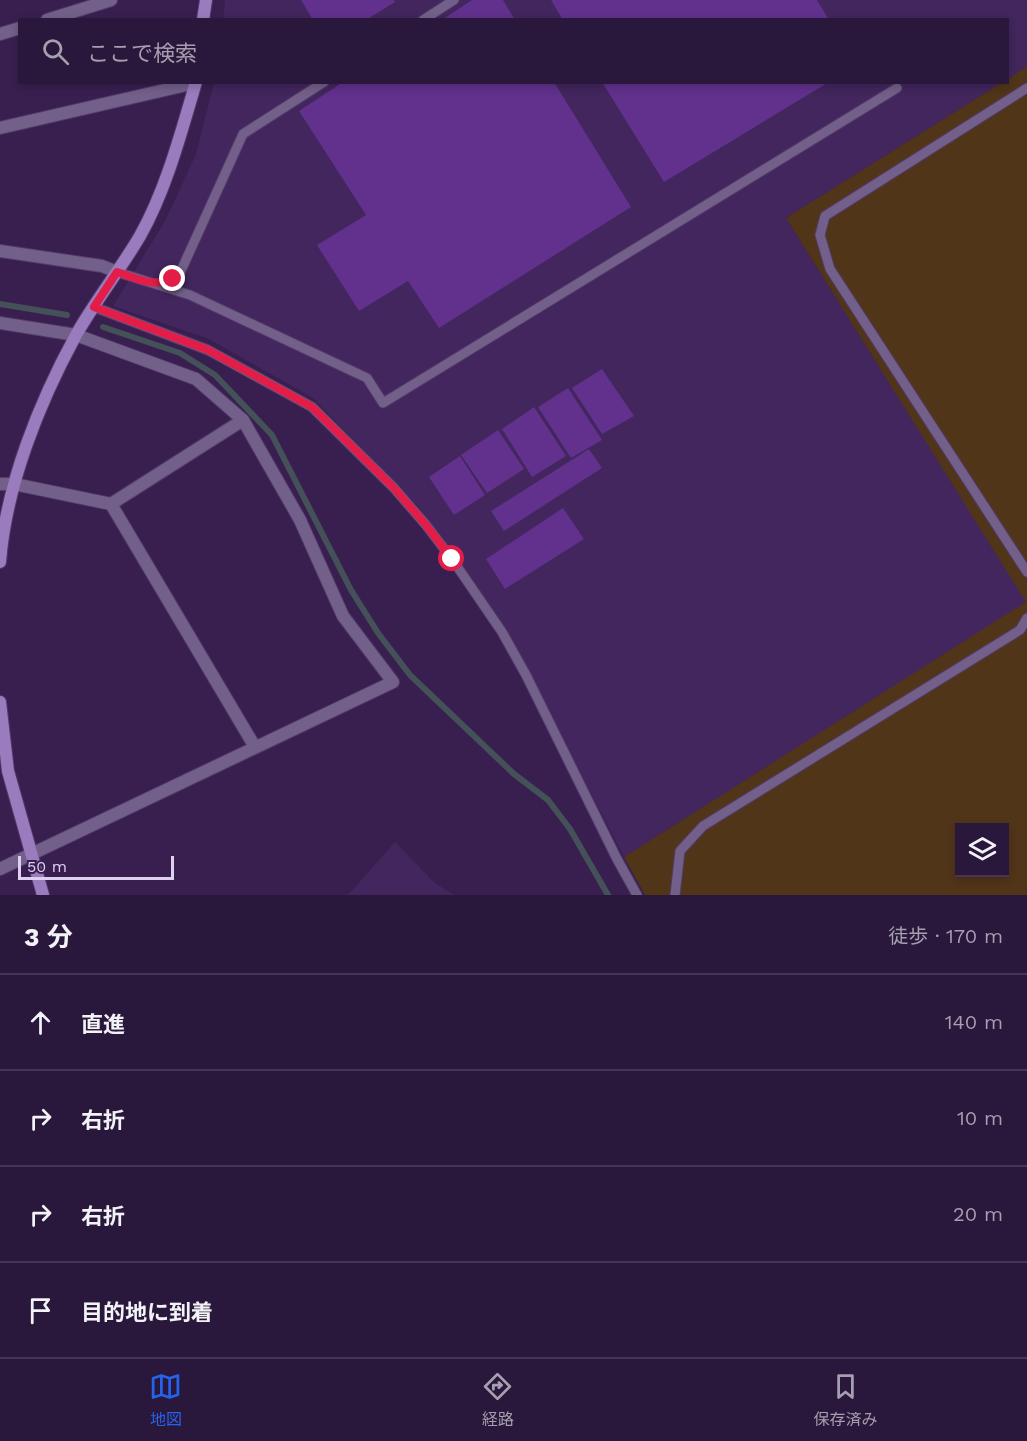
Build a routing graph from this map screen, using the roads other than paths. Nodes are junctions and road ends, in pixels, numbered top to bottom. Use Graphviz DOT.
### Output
graph roads {
  1 [pos="111,0"];
  2 [pos="206,0"];
  3 [pos="454,0"];
  4 [pos="53,18"];
  5 [pos="203,18"];
  6 [pos="426,18"];
  7 [pos="18,29"];
  8 [pos="0,34"];
  9 [pos="191,84"];
  10 [pos="195,84"];
  11 [pos="321,84"];
  12 [pos="897,88"];
  13 [pos="1027,88"];
  14 [pos="0,128"];
  15 [pos="0,252"];
  16 [pos="117,272"];
  17 [pos="153,284"];
  18 [pos="94,307"];
  19 [pos="0,323"];
  20 [pos="76,335"];
  21 [pos="243,420"];
  22 [pos="0,484"];
  23 [pos="14,484"];
  24 [pos="111,504"];
  25 [pos="0,562"];
  26 [pos="1027,572"];
  27 [pos="1027,618"];
  28 [pos="0,702"];
  29 [pos="255,747"];
  30 [pos="31,855"];
  31 [pos="0,869"];
  32 [pos="43,895"];
  33 [pos="637,895"];
  34 [pos="675,895"];
  1 -- 4 [label="street"];
  2 -- 5 [label="street"];
  3 -- 6 [label="lane"];
  7 -- 8 [label="street"];
  9 -- 14 [label="street"];
  10 -- 16 [label="street"];
  11 -- 17 [label="lane"];
  12 -- 17 [label="lane"];
  13 -- 26 [label="lane"];
  15 -- 16 [label="street"];
  16 -- 17 [label="lane"];
  16 -- 18 [label="street"];
  18 -- 20 [label="street"];
  18 -- 33 [label="lane"];
  19 -- 20 [label="street"];
  20 -- 21 [label="street"];
  20 -- 23 [label="street"];
  21 -- 24 [label="street"];
  21 -- 29 [label="street"];
  22 -- 23 [label="street"];
  23 -- 24 [label="street"];
  23 -- 25 [label="street"];
  24 -- 29 [label="street"];
  27 -- 34 [label="lane"];
  28 -- 30 [label="street"];
  29 -- 30 [label="street"];
  30 -- 31 [label="street"];
  30 -- 32 [label="street"];
}
